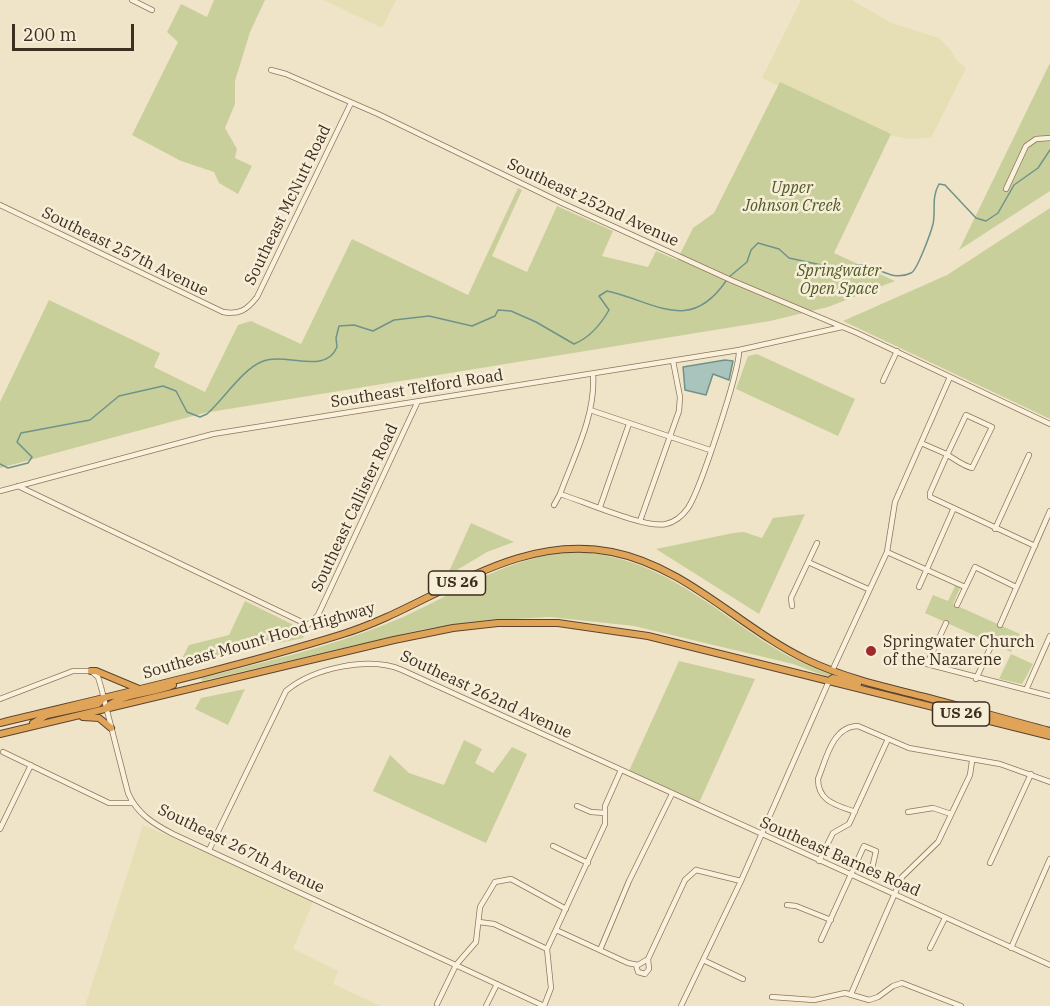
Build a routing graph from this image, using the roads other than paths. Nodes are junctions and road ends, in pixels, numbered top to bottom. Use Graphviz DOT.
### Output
graph roads {
  1 [pos="132,0"];
  2 [pos="152,10"];
  3 [pos="271,70"];
  4 [pos="351,103"];
  5 [pos="1050,138"];
  6 [pos="1006,189"];
  7 [pos="0,205"];
  8 [pos="241,312"];
  9 [pos="842,327"];
  10 [pos="739,350"];
  11 [pos="897,351"];
  12 [pos="674,361"];
  13 [pos="593,374"];
  14 [pos="950,377"];
  15 [pos="883,381"];
  16 [pos="418,400"];
  17 [pos="590,410"];
  18 [pos="629,424"];
  19 [pos="1050,424"];
  20 [pos="669,438"];
  21 [pos="921,443"];
  22 [pos="710,450"];
  23 [pos="947,455"];
  24 [pos="1029,455"];
  25 [pos="18,486"];
  26 [pos="0,491"];
  27 [pos="560,494"];
  28 [pos="554,505"];
  29 [pos="600,507"];
  30 [pos="953,510"];
  31 [pos="1050,512"];
  32 [pos="640,521"];
  33 [pos="995,529"];
  34 [pos="817,543"];
  35 [pos="1035,546"];
  36 [pos="887,552"];
  37 [pos="808,562"];
  38 [pos="927,570"];
  39 [pos="1016,586"];
  40 [pos="919,587"];
  41 [pos="965,587"];
  42 [pos="868,589"];
  43 [pos="957,605"];
  44 [pos="792,606"];
  45 [pos="946,623"];
  46 [pos="1000,625"];
  47 [pos="1050,636"];
  48 [pos="992,644"];
  49 [pos="91,671"];
  50 [pos="832,671"];
  51 [pos="184,679"];
  52 [pos="976,679"];
  53 [pos="829,681"];
  54 [pos="882,686"];
  55 [pos="140,689"];
  56 [pos="1026,690"];
  57 [pos="1050,696"];
  58 [pos="104,697"];
  59 [pos="0,699"];
  60 [pos="106,708"];
  61 [pos="64,718"];
  62 [pos="0,723"];
  63 [pos="24,728"];
  64 [pos="111,729"];
  65 [pos="1050,731"];
  66 [pos="0,734"];
  67 [pos="1050,736"];
  68 [pos="888,739"];
  69 [pos="3,752"];
  70 [pos="972,760"];
  71 [pos="31,765"];
  72 [pos="621,771"];
  73 [pos="1031,774"];
  74 [pos="1050,782"];
  75 [pos="672,794"];
  76 [pos="132,803"];
  77 [pos="577,806"];
  78 [pos="855,812"];
  79 [pos="909,812"];
  80 [pos="605,813"];
  81 [pos="951,814"];
  82 [pos="0,829"];
  83 [pos="762,835"];
  84 [pos="553,846"];
  85 [pos="209,850"];
  86 [pos="1050,859"];
  87 [pos="819,861"];
  88 [pos="588,862"];
  89 [pos="990,863"];
  90 [pos="693,864"];
  91 [pos="856,866"];
  92 [pos="696,870"];
  93 [pos="870,873"];
  94 [pos="852,876"];
  95 [pos="741,881"];
  96 [pos="866,882"];
  97 [pos="893,895"];
  98 [pos="787,905"];
  99 [pos="566,909"];
  100 [pos="945,918"];
  101 [pos="831,920"];
  102 [pos="479,922"];
  103 [pos="556,930"];
  104 [pos="822,940"];
  105 [pos="930,948"];
  106 [pos="1011,948"];
  107 [pos="547,949"];
  108 [pos="600,950"];
  109 [pos="648,959"];
  110 [pos="703,960"];
  111 [pos="638,964"];
  112 [pos="456,965"];
  113 [pos="1050,965"];
  114 [pos="743,979"];
  115 [pos="497,984"];
  116 [pos="850,994"];
  117 [pos="772,997"];
  118 [pos="800,999"];
  119 [pos="437,1004"];
  120 [pos="486,1006"];
  121 [pos="544,1006"];
  122 [pos="681,1006"];
  123 [pos="800,1006"];
  124 [pos="961,1006"];
  1 -- 2 [label="street"];
  3 -- 4 [label="street, Southeast 252nd Avenue"];
  4 -- 8 [label="street, Southeast McNutt Road"];
  4 -- 9 [label="street, Southeast 252nd Avenue"];
  5 -- 6 [label="street"];
  7 -- 8 [label="street, Southeast 257th Avenue"];
  9 -- 10 [label="street, Southeast Telford Road"];
  9 -- 11 [label="street, Southeast 252nd Avenue"];
  10 -- 12 [label="street, Southeast Telford Road"];
  10 -- 22 [label="street"];
  11 -- 14 [label="street, Southeast 252nd Avenue"];
  11 -- 15 [label="street"];
  12 -- 13 [label="street, Southeast Telford Road"];
  12 -- 20 [label="street"];
  13 -- 16 [label="street, Southeast Telford Road"];
  13 -- 17 [label="street"];
  14 -- 19 [label="street, Southeast 252nd Avenue"];
  14 -- 21 [label="street"];
  16 -- 25 [label="street, Southeast Telford Road"];
  16 -- 25 [label="street, Southeast Callister Road"];
  17 -- 18 [label="street"];
  17 -- 27 [label="street"];
  18 -- 20 [label="street"];
  18 -- 29 [label="street"];
  20 -- 22 [label="street"];
  20 -- 32 [label="street"];
  21 -- 23 [label="street"];
  21 -- 36 [label="street"];
  22 -- 32 [label="street"];
  23 -- 23 [label="street"];
  23 -- 30 [label="street"];
  24 -- 33 [label="street"];
  25 -- 26 [label="street, Southeast Telford Road"];
  27 -- 28 [label="street"];
  27 -- 29 [label="street"];
  29 -- 32 [label="street"];
  30 -- 33 [label="street"];
  30 -- 38 [label="street"];
  31 -- 35 [label="street"];
  33 -- 35 [label="street"];
  34 -- 37 [label="street"];
  35 -- 39 [label="street"];
  36 -- 38 [label="street"];
  36 -- 42 [label="street"];
  37 -- 42 [label="street"];
  37 -- 44 [label="street"];
  38 -- 40 [label="street"];
  38 -- 41 [label="street"];
  39 -- 41 [label="street"];
  39 -- 46 [label="street"];
  41 -- 43 [label="street"];
  42 -- 50 [label="street"];
  45 -- 52 [label="street"];
  47 -- 56 [label="street"];
  48 -- 52 [label="street"];
  49 -- 55 [label="highway"];
  49 -- 58 [label="street"];
  49 -- 59 [label="street"];
  50 -- 51 [label="highway, Southeast Mount Hood Highway / US 26"];
  50 -- 54 [label="highway, Southeast Mount Hood Highway / US 26"];
  51 -- 55 [label="highway, Southeast Mount Hood Highway / US 26"];
  51 -- 60 [label="highway"];
  52 -- 56 [label="street"];
  53 -- 54 [label="highway"];
  53 -- 60 [label="highway, Southeast Mount Hood Highway / US 26"];
  53 -- 67 [label="highway, Southeast Mount Hood Highway / US 26"];
  53 -- 83 [label="street"];
  54 -- 65 [label="highway, Southeast Mount Hood Highway / US 26"];
  55 -- 58 [label="highway, Southeast Mount Hood Highway / US 26"];
  56 -- 57 [label="street"];
  58 -- 60 [label="street"];
  58 -- 62 [label="highway, Southeast Mount Hood Highway / US 26"];
  58 -- 63 [label="highway"];
  60 -- 61 [label="highway, Southeast Mount Hood Highway / US 26"];
  60 -- 64 [label="street"];
  61 -- 63 [label="highway, Southeast Mount Hood Highway / US 26"];
  61 -- 64 [label="highway"];
  63 -- 66 [label="highway, Southeast Mount Hood Highway / US 26"];
  64 -- 76 [label="street"];
  68 -- 70 [label="street"];
  68 -- 78 [label="street"];
  68 -- 78 [label="street"];
  69 -- 71 [label="street"];
  70 -- 73 [label="street"];
  70 -- 81 [label="street"];
  71 -- 76 [label="street"];
  71 -- 82 [label="street"];
  72 -- 75 [label="street, Southeast Barnes Road"];
  72 -- 80 [label="street"];
  72 -- 85 [label="street, Southeast 262nd Avenue"];
  73 -- 74 [label="street"];
  73 -- 89 [label="street"];
  75 -- 83 [label="street, Southeast Barnes Road"];
  75 -- 108 [label="street"];
  76 -- 85 [label="street, Southeast 267th Avenue"];
  77 -- 80 [label="street"];
  78 -- 87 [label="street"];
  79 -- 81 [label="street"];
  80 -- 88 [label="street"];
  81 -- 97 [label="street"];
  83 -- 87 [label="street, Southeast Barnes Road"];
  83 -- 95 [label="street"];
  84 -- 88 [label="street"];
  85 -- 112 [label="street, Southeast 267th Avenue"];
  86 -- 106 [label="street"];
  87 -- 94 [label="street, Southeast Barnes Road"];
  88 -- 99 [label="street"];
  90 -- 92 [label="street"];
  91 -- 93 [label="street"];
  91 -- 93 [label="street"];
  91 -- 94 [label="street"];
  92 -- 95 [label="street"];
  92 -- 109 [label="street"];
  93 -- 96 [label="street"];
  94 -- 96 [label="street, Southeast Barnes Road"];
  94 -- 101 [label="street"];
  95 -- 110 [label="street"];
  96 -- 97 [label="street, Southeast Barnes Road"];
  97 -- 100 [label="street, Southeast Barnes Road"];
  97 -- 116 [label="street"];
  98 -- 101 [label="street"];
  99 -- 102 [label="street"];
  99 -- 103 [label="street"];
  100 -- 105 [label="street"];
  100 -- 106 [label="street, Southeast Barnes Road"];
  101 -- 104 [label="street"];
  102 -- 107 [label="street"];
  102 -- 112 [label="street"];
  103 -- 107 [label="street"];
  103 -- 108 [label="street"];
  106 -- 113 [label="street, Southeast Barnes Road"];
  107 -- 121 [label="street"];
  108 -- 111 [label="street"];
  109 -- 111 [label="street"];
  109 -- 111 [label="street"];
  110 -- 114 [label="street"];
  110 -- 122 [label="street"];
  112 -- 115 [label="street, Southeast 267th Avenue"];
  112 -- 119 [label="street"];
  115 -- 120 [label="street"];
  115 -- 121 [label="street, Southeast 267th Avenue"];
  116 -- 118 [label="street"];
  116 -- 124 [label="street"];
  117 -- 118 [label="street"];
  118 -- 123 [label="street"];
}
